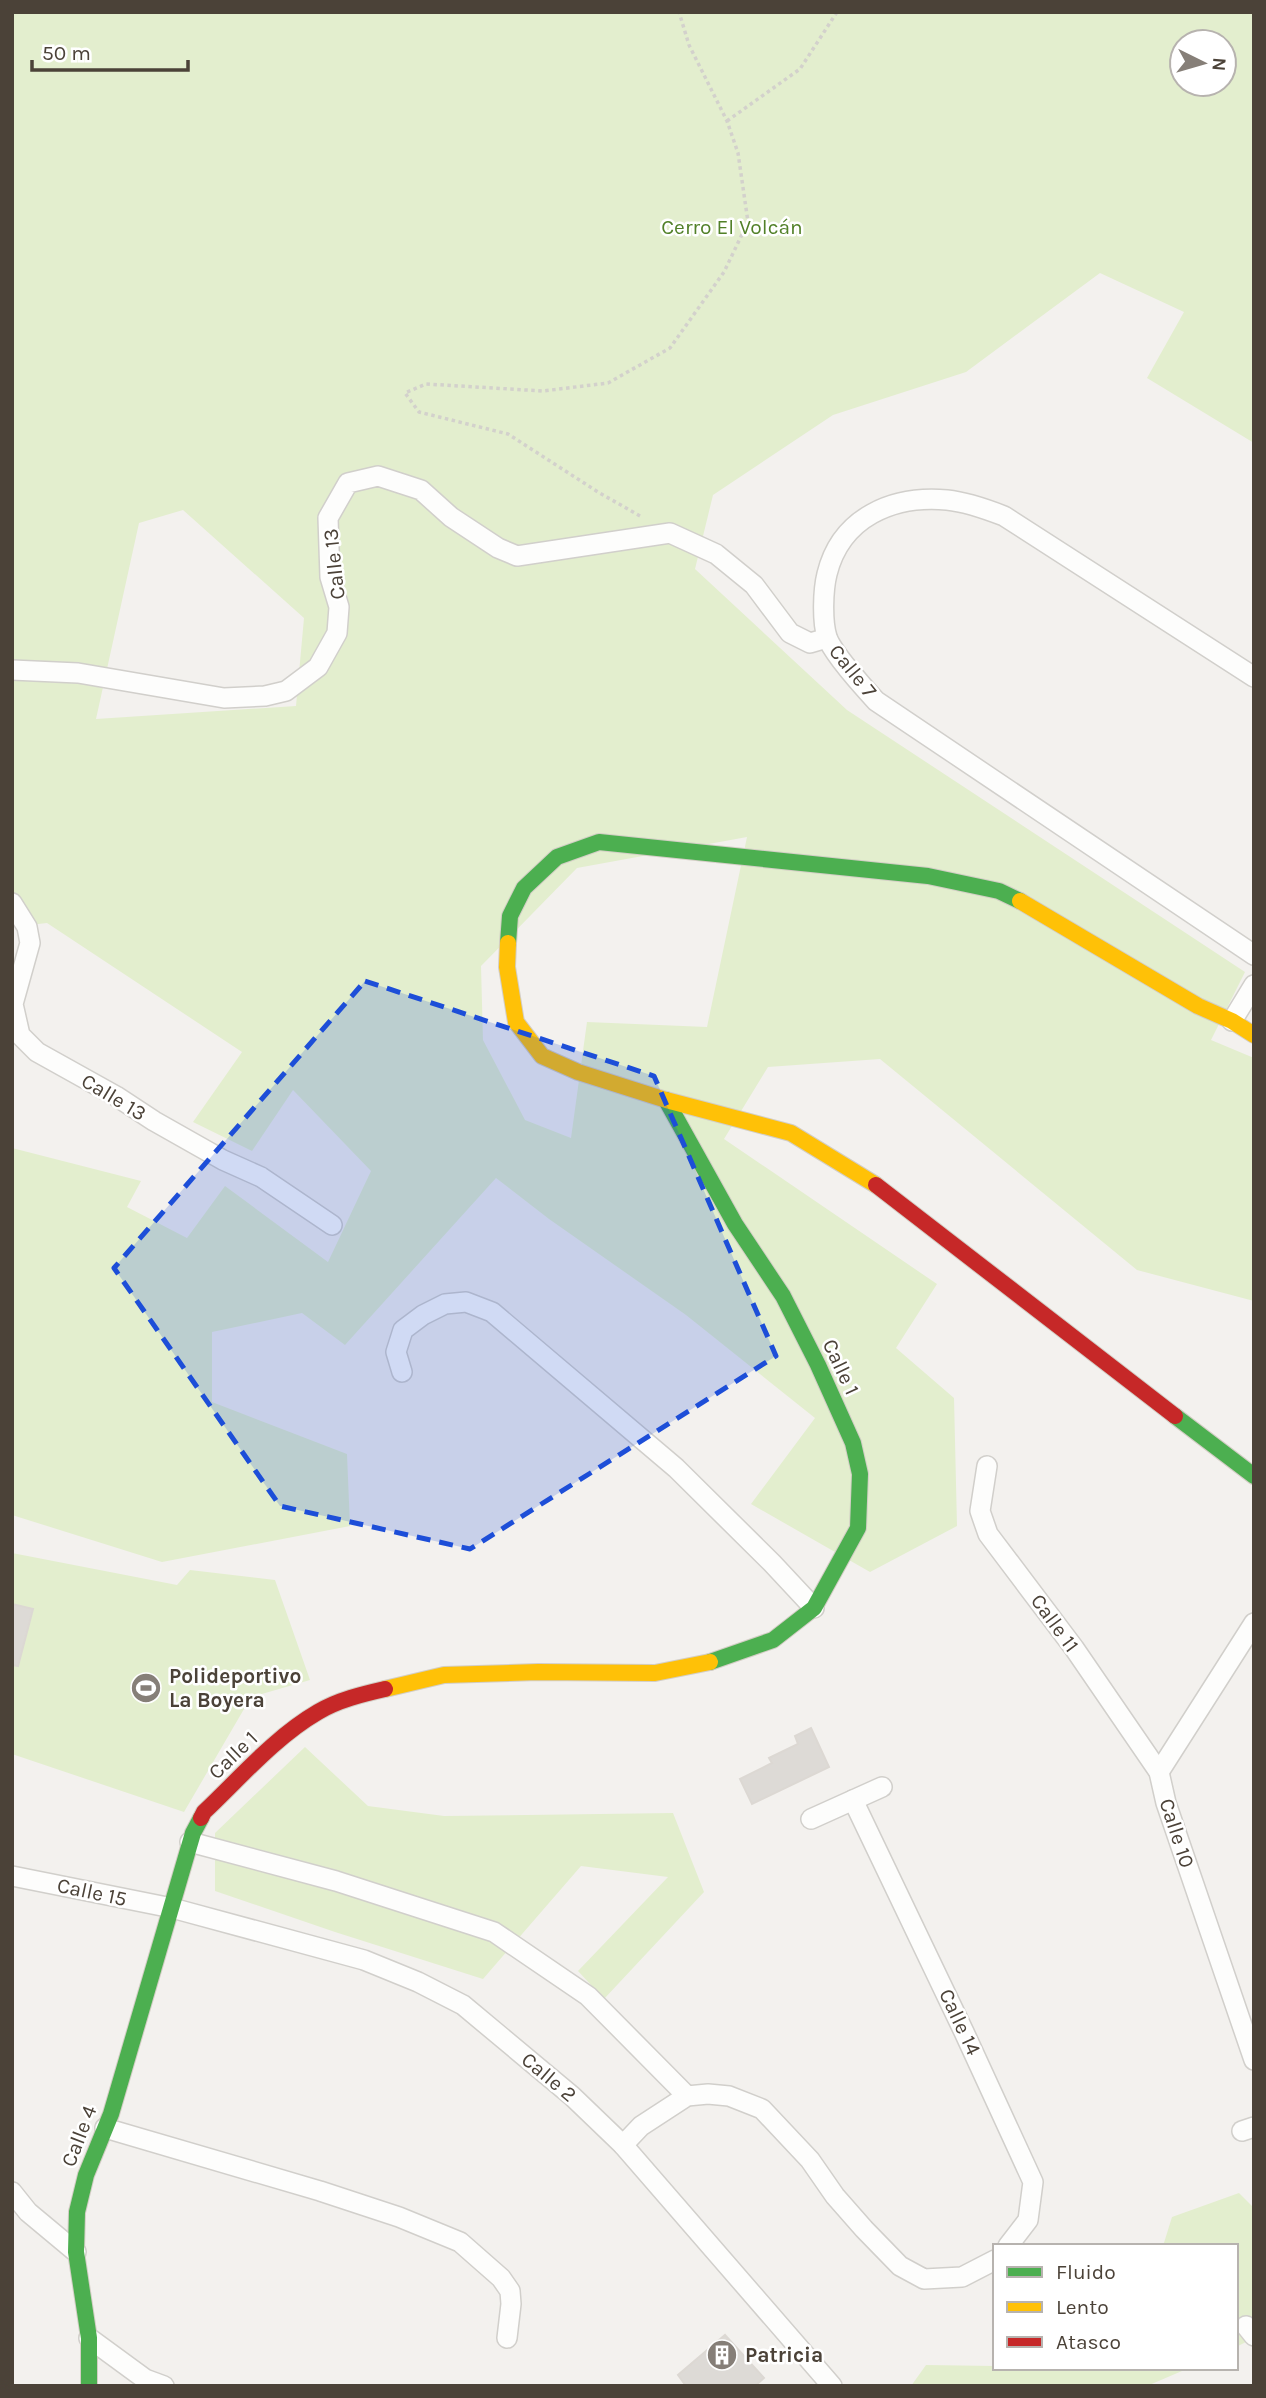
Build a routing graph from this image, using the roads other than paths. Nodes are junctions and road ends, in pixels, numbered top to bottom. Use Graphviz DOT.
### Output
graph roads {
  1 [pos="827,638"];
  2 [pos="12,670"];
  3 [pos="1254,677"];
  4 [pos="12,903"];
  5 [pos="1254,955"];
  6 [pos="1254,985"];
  7 [pos="1232,1021"];
  8 [pos="1254,1035"];
  9 [pos="666,1100"];
  10 [pos="332,1226"];
  11 [pos="402,1372"];
  12 [pos="987,1466"];
  13 [pos="1254,1476"];
  14 [pos="814,1608"];
  15 [pos="1254,1623"];
  16 [pos="1159,1772"];
  17 [pos="882,1787"];
  18 [pos="853,1800"];
  19 [pos="811,1819"];
  20 [pos="190,1842"];
  21 [pos="12,1876"];
  22 [pos="172,1908"];
  23 [pos="1254,2060"];
  24 [pos="687,2096"];
  25 [pos="105,2128"];
  26 [pos="623,2145"];
  27 [pos="12,2192"];
  28 [pos="1010,2244"];
  29 [pos="76,2252"];
  30 [pos="993,2261"];
  31 [pos="89,2338"];
  32 [pos="507,2339"];
  33 [pos="89,2386"];
  34 [pos="164,2386"];
  35 [pos="832,2386"];
  1 -- 2 [label="street, Calle 13"];
  1 -- 3 [label="street, Calle 7"];
  1 -- 5 [label="street, Calle 7"];
  4 -- 10 [label="street, Calle 13"];
  6 -- 7 [label="street"];
  7 -- 8 [label="street"];
  7 -- 9 [label="street"];
  9 -- 13 [label="street"];
  9 -- 14 [label="street, Calle 1"];
  11 -- 14 [label="street"];
  12 -- 16 [label="street, Calle 11"];
  14 -- 20 [label="street, Calle 1"];
  15 -- 16 [label="street, Calle 10"];
  16 -- 23 [label="street, Calle 10"];
  17 -- 18 [label="street"];
  18 -- 19 [label="street"];
  18 -- 28 [label="street, Calle 14"];
  20 -- 22 [label="street, Calle 1"];
  20 -- 24 [label="street"];
  21 -- 22 [label="street, Calle 15"];
  22 -- 25 [label="street, Calle 4"];
  22 -- 26 [label="street, Calle 2"];
  24 -- 26 [label="street"];
  24 -- 30 [label="street"];
  25 -- 29 [label="street, Calle 4"];
  25 -- 32 [label="street"];
  26 -- 35 [label="street, Calle 2"];
  27 -- 29 [label="street"];
  29 -- 31 [label="street, Calle 4"];
  31 -- 33 [label="street, Calle 4"];
  31 -- 34 [label="street"];
}
